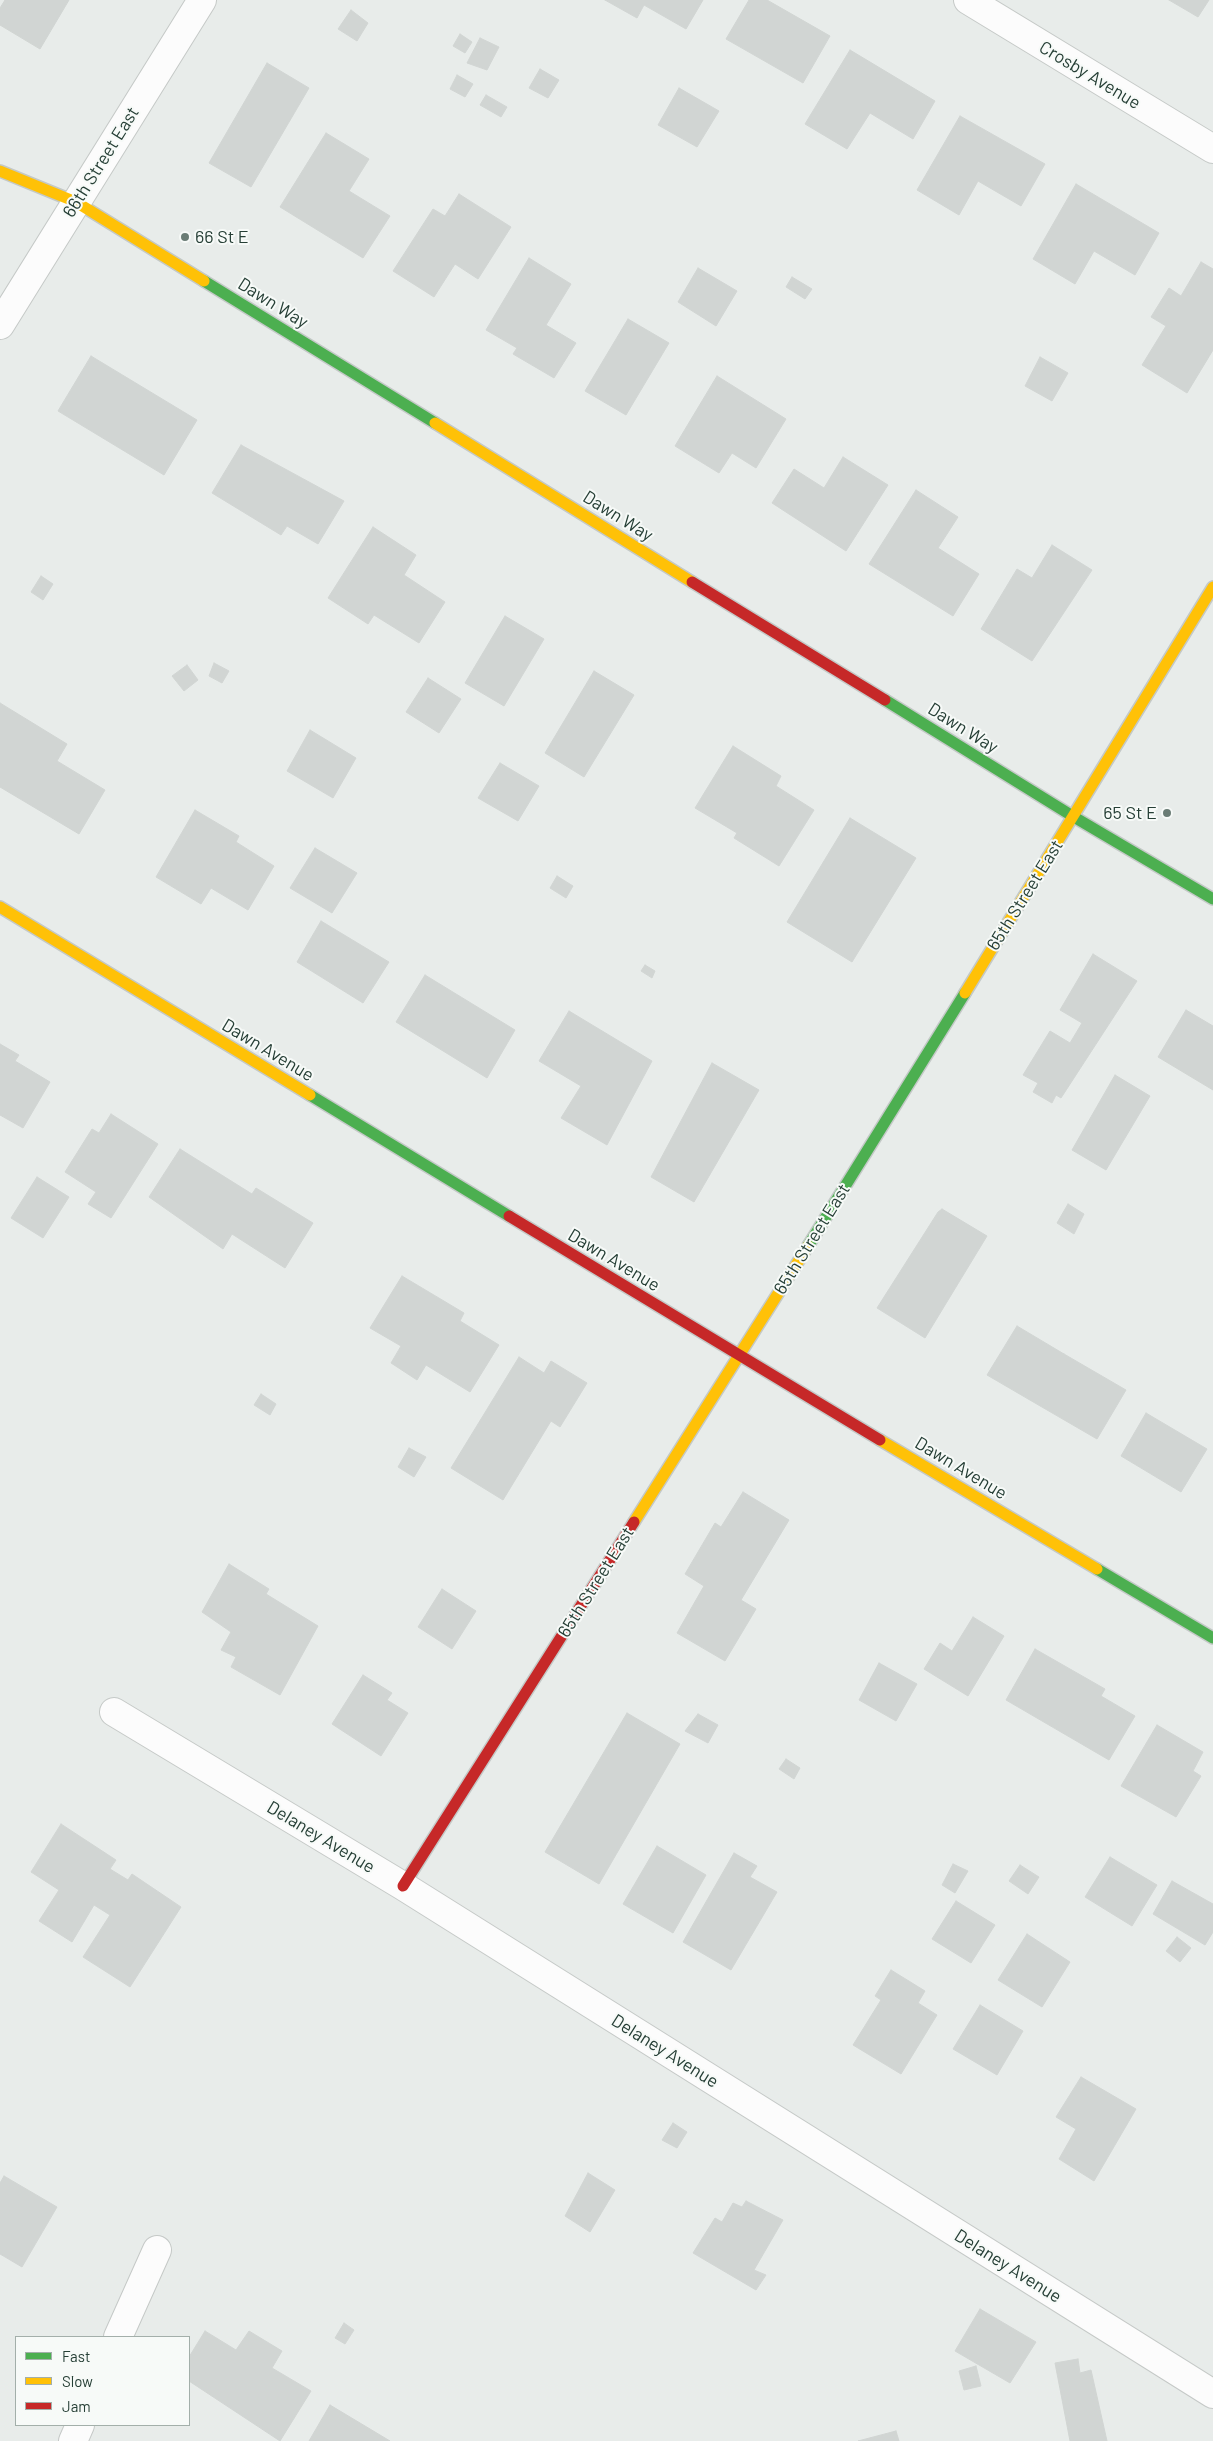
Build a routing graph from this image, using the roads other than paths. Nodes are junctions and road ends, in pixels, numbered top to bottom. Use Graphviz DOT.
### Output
graph roads {
  1 [pos="202,0"];
  2 [pos="968,0"];
  3 [pos="1213,149"];
  4 [pos="0,171"];
  5 [pos="76,202"];
  6 [pos="0,326"];
  7 [pos="1213,587"];
  8 [pos="1074,817"];
  9 [pos="1213,899"];
  10 [pos="0,907"];
  11 [pos="740,1356"];
  12 [pos="1213,1638"];
  13 [pos="114,1712"];
  14 [pos="403,1886"];
  15 [pos="157,2250"];
  16 [pos="118,2336"];
  17 [pos="1213,2394"];
  18 [pos="80,2426"];
  19 [pos="72,2441"];
  1 -- 5 [label="street, 66th Street East"];
  2 -- 3 [label="street, Crosby Avenue"];
  4 -- 5 [label="street, Dawn Way"];
  5 -- 6 [label="street, 66th Street East"];
  5 -- 8 [label="street, Dawn Way"];
  7 -- 8 [label="street, 65th Street East"];
  8 -- 9 [label="street, Dawn Way"];
  8 -- 11 [label="street, 65th Street East"];
  10 -- 11 [label="street, Dawn Avenue"];
  11 -- 12 [label="street, Dawn Avenue"];
  11 -- 14 [label="street, 65th Street East"];
  13 -- 14 [label="street, Delaney Avenue"];
  14 -- 17 [label="street, Delaney Avenue"];
  15 -- 16 [label="street"];
  18 -- 19 [label="street"];
}
